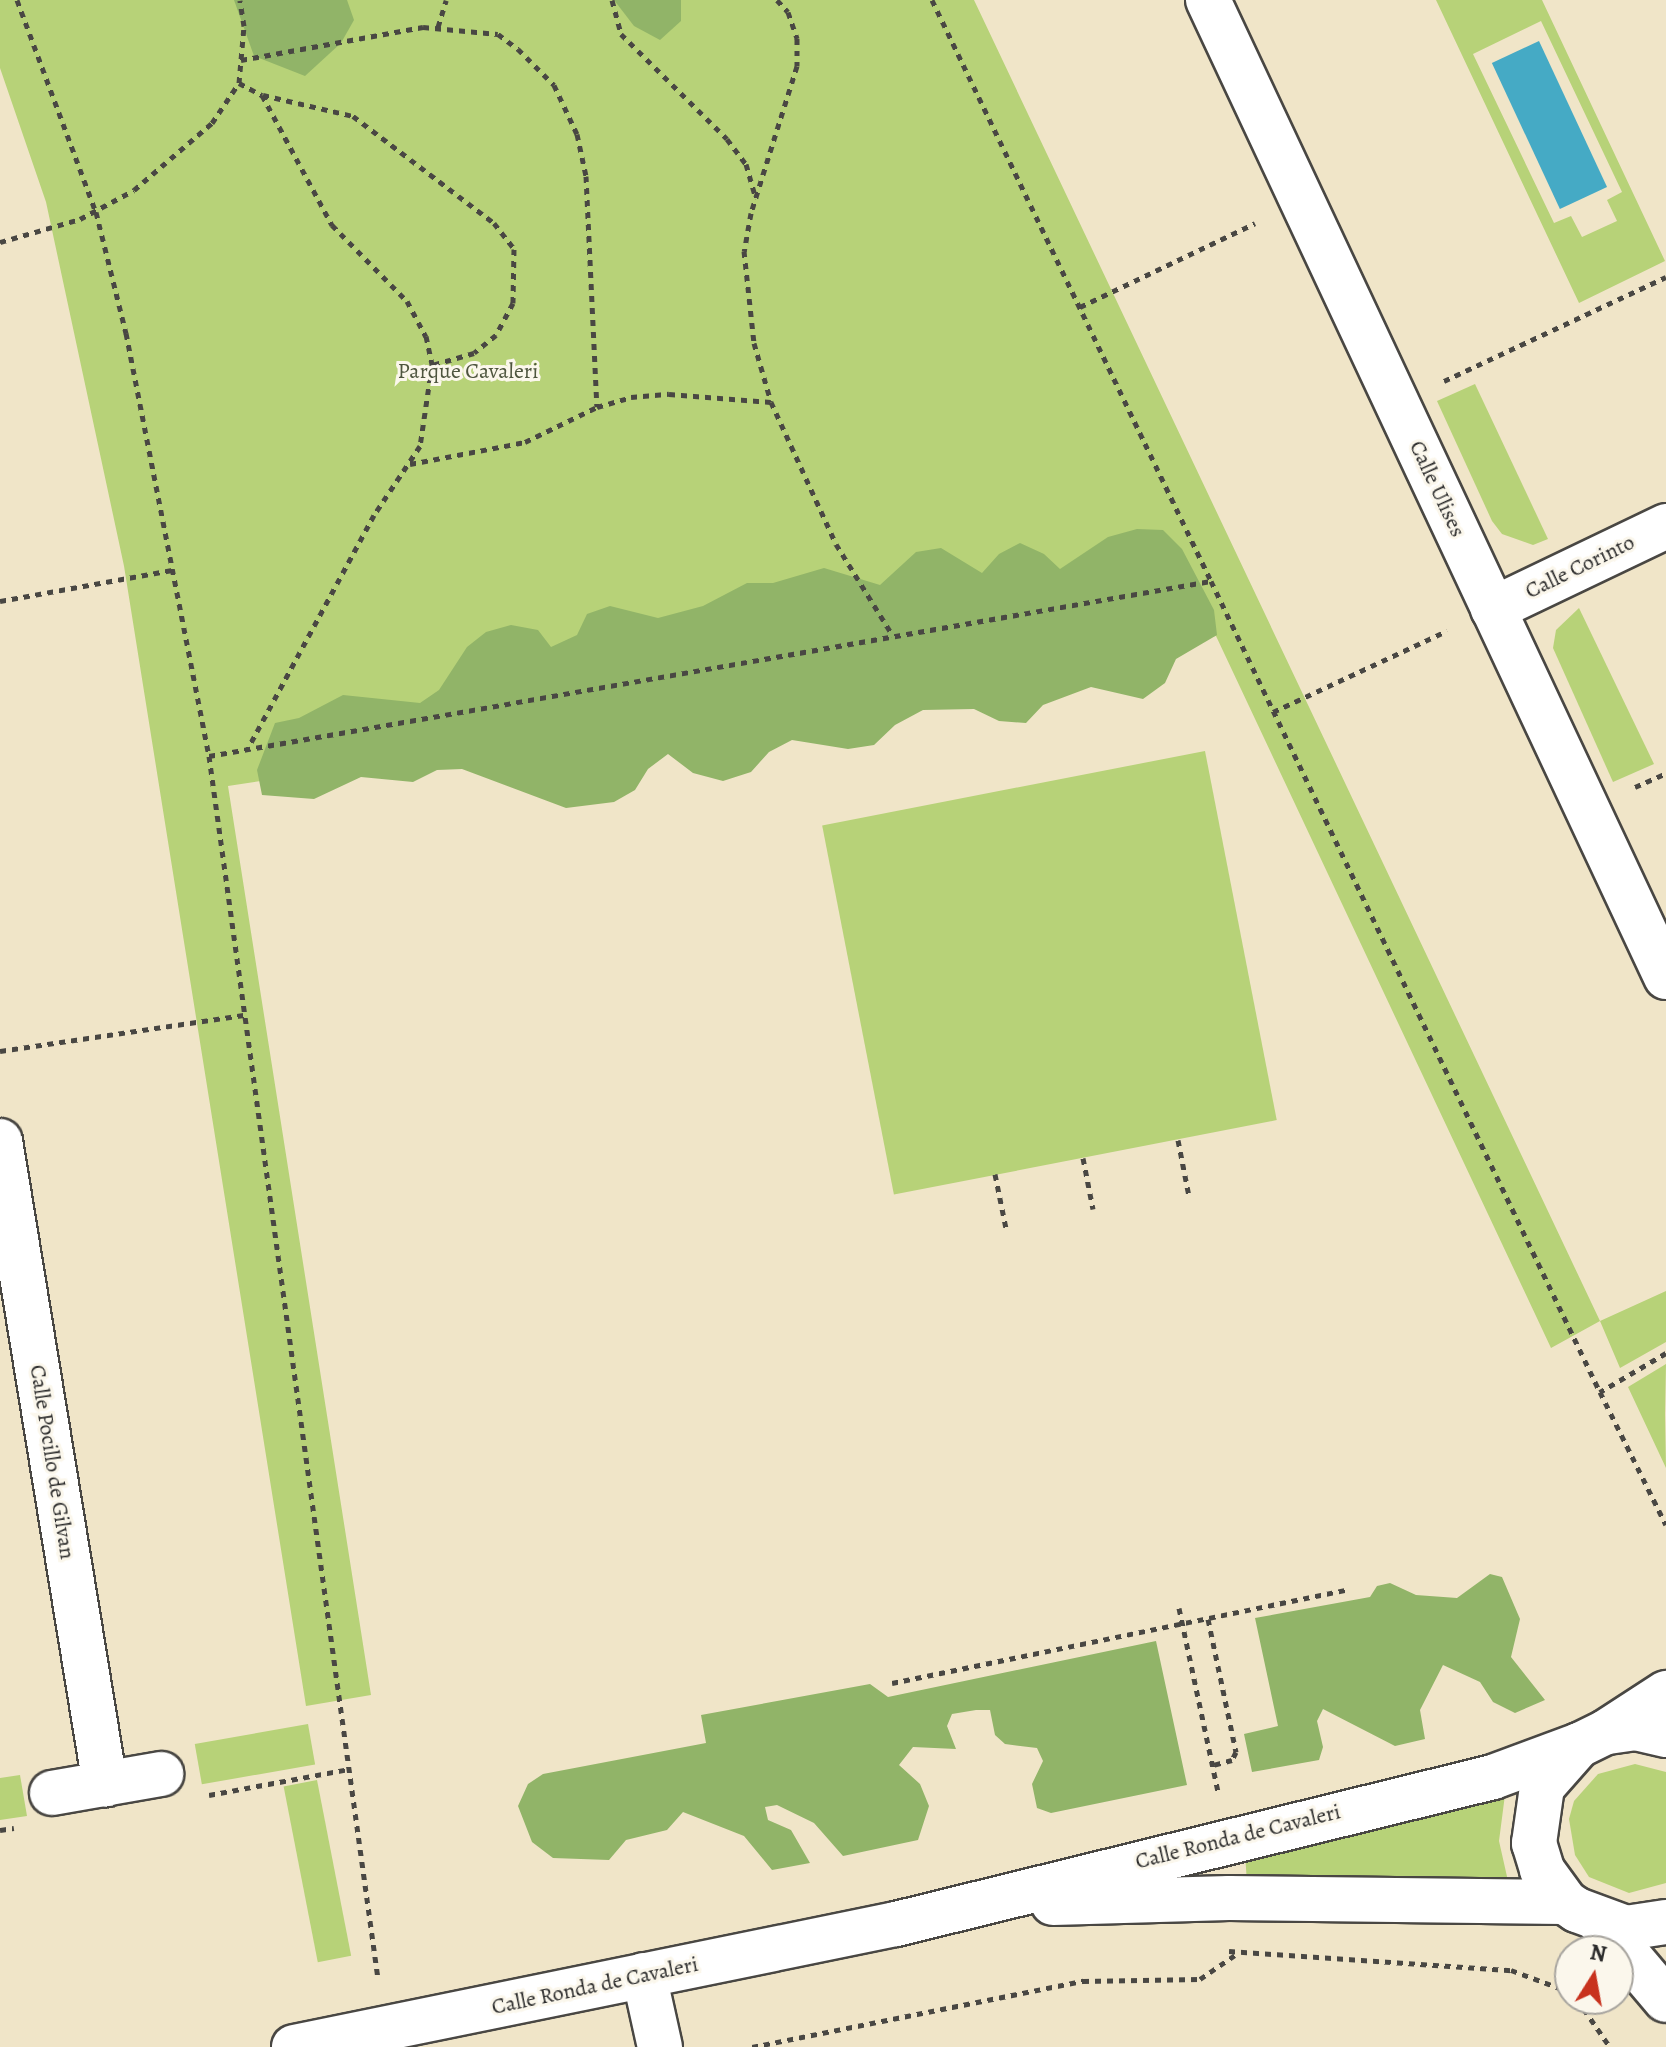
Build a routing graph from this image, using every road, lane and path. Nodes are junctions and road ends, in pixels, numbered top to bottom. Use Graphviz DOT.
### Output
graph roads {
  1 [pos="17,0"];
  2 [pos="240,0"];
  3 [pos="446,0"];
  4 [pos="612,0"];
  5 [pos="777,0"];
  6 [pos="932,0"];
  7 [pos="1208,0"];
  8 [pos="438,27"];
  9 [pos="241,60"];
  10 [pos="239,83"];
  11 [pos="262,95"];
  12 [pos="756,200"];
  13 [pos="1302,200"];
  14 [pos="96,212"];
  15 [pos="0,242"];
  16 [pos="1666,277"];
  17 [pos="1080,307"];
  18 [pos="432,365"];
  19 [pos="771,402"];
  20 [pos="1396,403"];
  21 [pos="597,407"];
  22 [pos="409,464"];
  23 [pos="1666,526"];
  24 [pos="172,570"];
  25 [pos="1211,581"];
  26 [pos="0,601"];
  27 [pos="1493,609"];
  28 [pos="893,636"];
  29 [pos="1273,712"];
  30 [pos="248,749"];
  31 [pos="209,756"];
  32 [pos="1666,977"];
  33 [pos="245,1015"];
  34 [pos="0,1051"];
  35 [pos="1178,1140"];
  36 [pos="0,1141"];
  37 [pos="1083,1158"];
  38 [pos="995,1174"];
  39 [pos="1189,1196"];
  40 [pos="1093,1209"];
  41 [pos="1006,1228"];
  42 [pos="1666,1353"];
  43 [pos="1600,1392"];
  44 [pos="1666,1525"];
  45 [pos="1349,1589"];
  46 [pos="1208,1619"];
  47 [pos="892,1683"];
  48 [pos="1666,1693"];
  49 [pos="1666,1735"];
  50 [pos="1592,1739"];
  51 [pos="1213,1765"];
  52 [pos="349,1769"];
  53 [pos="161,1774"];
  54 [pos="105,1784"];
  55 [pos="52,1793"];
  56 [pos="1582,1912"];
  57 [pos="1666,1922"];
  58 [pos="896,1924"];
  59 [pos="1235,1955"];
  60 [pos="644,1975"];
  61 [pos="1666,2000"];
  62 [pos="1588,2015"];
  63 [pos="385,2029"];
  64 [pos="294,2047"];
  65 [pos="660,2047"];
  66 [pos="752,2047"];
  67 [pos="1610,2047"];
  1 -- 14 [label="path"];
  2 -- 9 [label="path"];
  3 -- 8 [label="path"];
  4 -- 12 [label="path"];
  5 -- 12 [label="path"];
  6 -- 17 [label="path"];
  7 -- 13 [label="street, Calle Ulises"];
  8 -- 9 [label="path"];
  8 -- 21 [label="path"];
  9 -- 10 [label="path"];
  10 -- 11 [label="path"];
  10 -- 14 [label="path"];
  11 -- 18 [label="path"];
  11 -- 18 [label="path"];
  12 -- 19 [label="path"];
  13 -- 17 [label="path"];
  13 -- 20 [label="street, Calle Ulises"];
  14 -- 15 [label="path"];
  14 -- 24 [label="path"];
  16 -- 20 [label="path"];
  17 -- 25 [label="path"];
  18 -- 22 [label="path"];
  19 -- 21 [label="path"];
  19 -- 28 [label="path"];
  20 -- 27 [label="street, Calle Ulises"];
  21 -- 22 [label="path"];
  22 -- 30 [label="path"];
  23 -- 27 [label="street, Calle Corinto"];
  24 -- 26 [label="path"];
  24 -- 31 [label="path"];
  25 -- 28 [label="path"];
  25 -- 29 [label="path"];
  27 -- 29 [label="path"];
  27 -- 32 [label="street, Calle Ulises"];
  28 -- 30 [label="path"];
  29 -- 43 [label="path"];
  30 -- 31 [label="path"];
  31 -- 33 [label="path"];
  33 -- 34 [label="path"];
  33 -- 52 [label="path"];
  35 -- 39 [label="path"];
  36 -- 54 [label="street, Calle Pocillo de Gilvan"];
  37 -- 40 [label="path"];
  38 -- 41 [label="path"];
  42 -- 43 [label="path"];
  43 -- 44 [label="path"];
  45 -- 46 [label="path"];
  46 -- 47 [label="path"];
  46 -- 51 [label="path"];
  48 -- 50 [label="street"];
  49 -- 50 [label="street"];
  50 -- 56 [label="street"];
  50 -- 58 [label="street, Calle Ronda de Cavaleri"];
  52 -- 53 [label="path"];
  52 -- 63 [label="path"];
  53 -- 54 [label="street"];
  54 -- 55 [label="street"];
  56 -- 57 [label="street, Calle Ronda de Cavaleri"];
  56 -- 58 [label="street, Calle Ronda de Cavaleri"];
  56 -- 61 [label="street"];
  58 -- 60 [label="street, Calle Ronda de Cavaleri"];
  59 -- 66 [label="path"];
  60 -- 63 [label="street, Calle Ronda de Cavaleri"];
  60 -- 65 [label="street"];
  62 -- 67 [label="path"];
  63 -- 64 [label="street, Calle Ronda de Cavaleri"];
}
